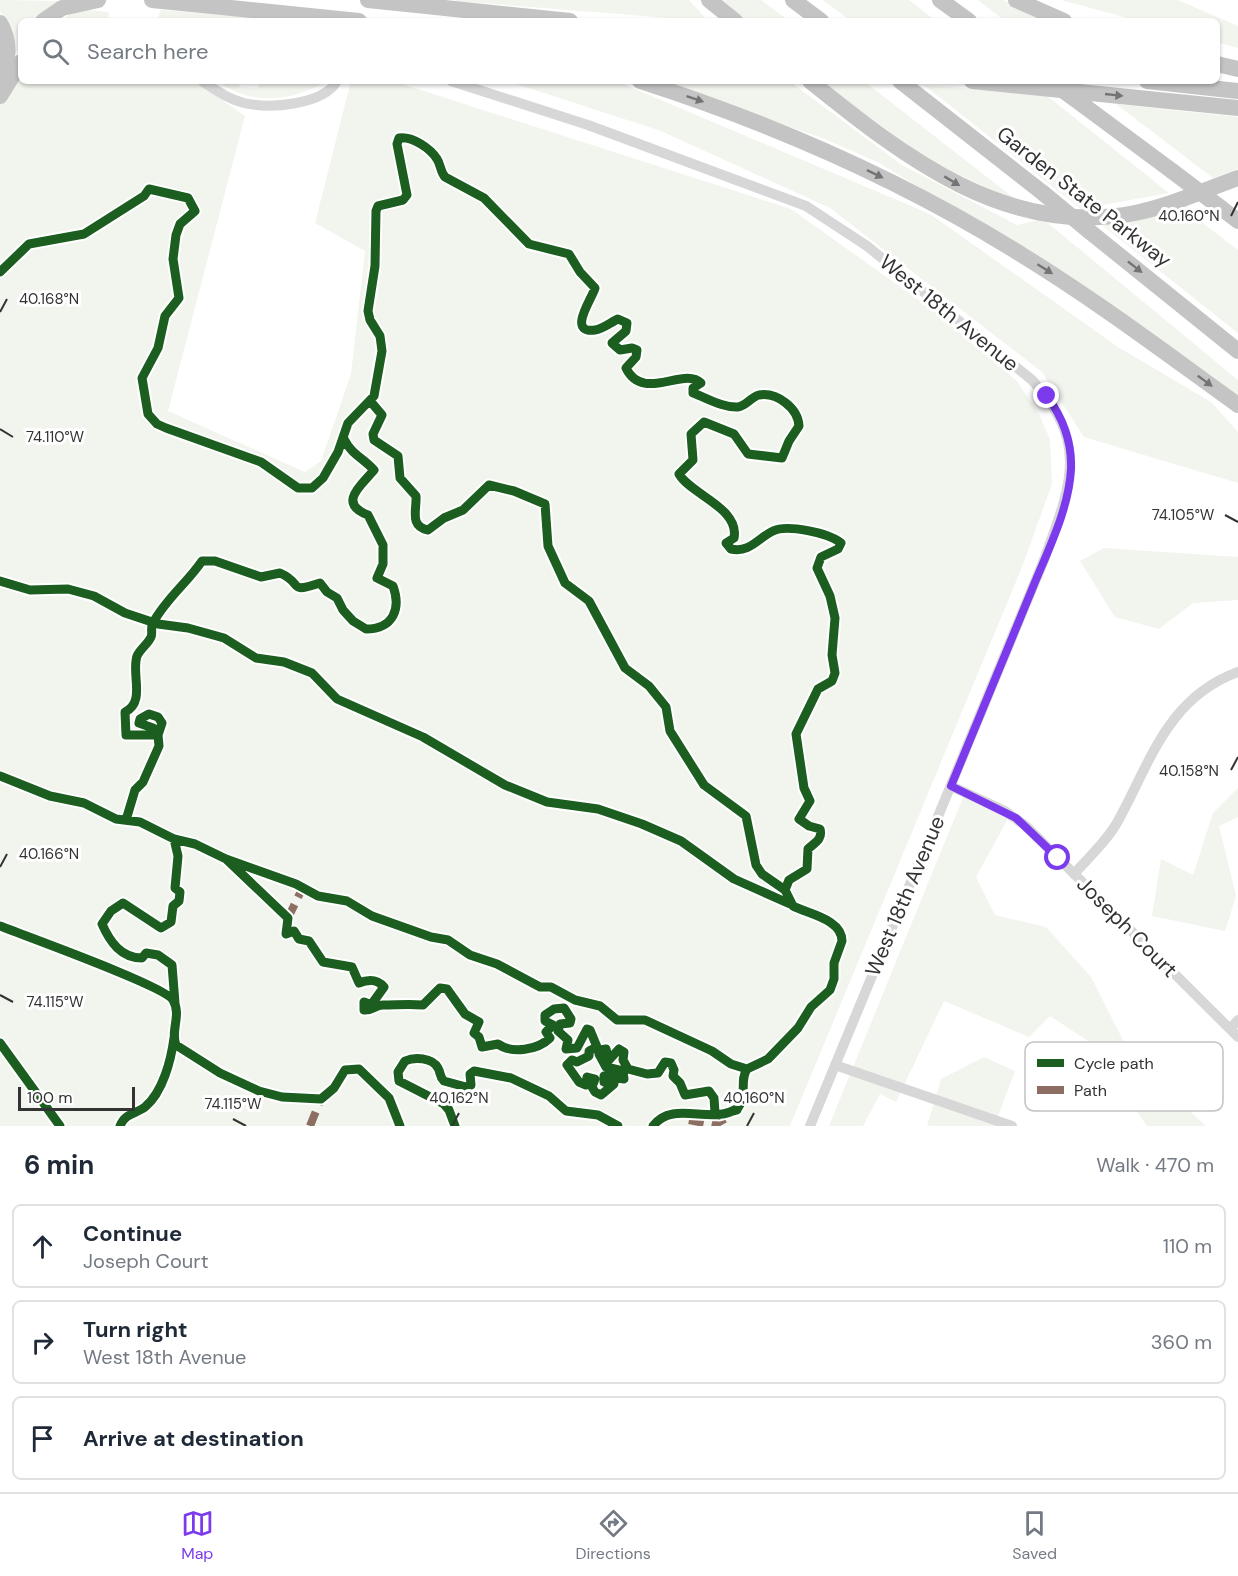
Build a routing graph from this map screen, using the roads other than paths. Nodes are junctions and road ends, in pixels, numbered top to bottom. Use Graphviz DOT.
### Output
graph roads {
  1 [pos="98,0"];
  2 [pos="152,0"];
  3 [pos="368,0"];
  4 [pos="793,0"];
  5 [pos="1016,0"];
  6 [pos="711,2"];
  7 [pos="946,3"];
  8 [pos="276,16"];
  9 [pos="815,16"];
  10 [pos="47,18"];
  11 [pos="309,18"];
  12 [pos="541,18"];
  13 [pos="731,18"];
  14 [pos="965,18"];
  15 [pos="1057,18"];
  16 [pos="0,22"];
  17 [pos="1220,65"];
  18 [pos="18,67"];
  19 [pos="1238,69"];
  20 [pos="0,78"];
  21 [pos="207,84"];
  22 [pos="335,84"];
  23 [pos="460,84"];
  24 [pos="648,84"];
  25 [pos="814,84"];
  26 [pos="904,84"];
  27 [pos="1002,84"];
  28 [pos="1054,84"];
  29 [pos="1174,84"];
  30 [pos="1238,91"];
  31 [pos="0,96"];
  32 [pos="1238,108"];
  33 [pos="1238,178"];
  34 [pos="1238,221"];
  35 [pos="1238,351"];
  36 [pos="1238,405"];
  37 [pos="1238,672"];
  38 [pos="951,786"];
  39 [pos="1074,874"];
  40 [pos="1238,1020"];
  41 [pos="1234,1033"];
  42 [pos="835,1065"];
  43 [pos="810,1126"];
  44 [pos="1012,1126"];
  1 -- 10 [label="highway"];
  2 -- 8 [label="highway"];
  3 -- 12 [label="highway"];
  4 -- 9 [label="highway"];
  5 -- 15 [label="highway"];
  6 -- 13 [label="highway"];
  7 -- 14 [label="highway"];
  8 -- 11 [label="highway"];
  16 -- 20 [label="highway"];
  17 -- 19 [label="highway"];
  18 -- 31 [label="highway"];
  21 -- 22 [label="street"];
  23 -- 38 [label="street, West 18th Avenue"];
  24 -- 36 [label="highway, one-way"];
  25 -- 33 [label="highway, one-way"];
  26 -- 35 [label="highway, Garden State Parkway, one-way, bridge"];
  27 -- 32 [label="highway, one-way"];
  28 -- 34 [label="highway, bridge"];
  29 -- 30 [label="highway"];
  37 -- 39 [label="street"];
  38 -- 39 [label="street, Joseph Court"];
  38 -- 42 [label="street, West 18th Avenue"];
  39 -- 41 [label="street, Joseph Court"];
  40 -- 41 [label="street"];
  42 -- 43 [label="street, West 18th Avenue"];
  42 -- 44 [label="street"];
}
